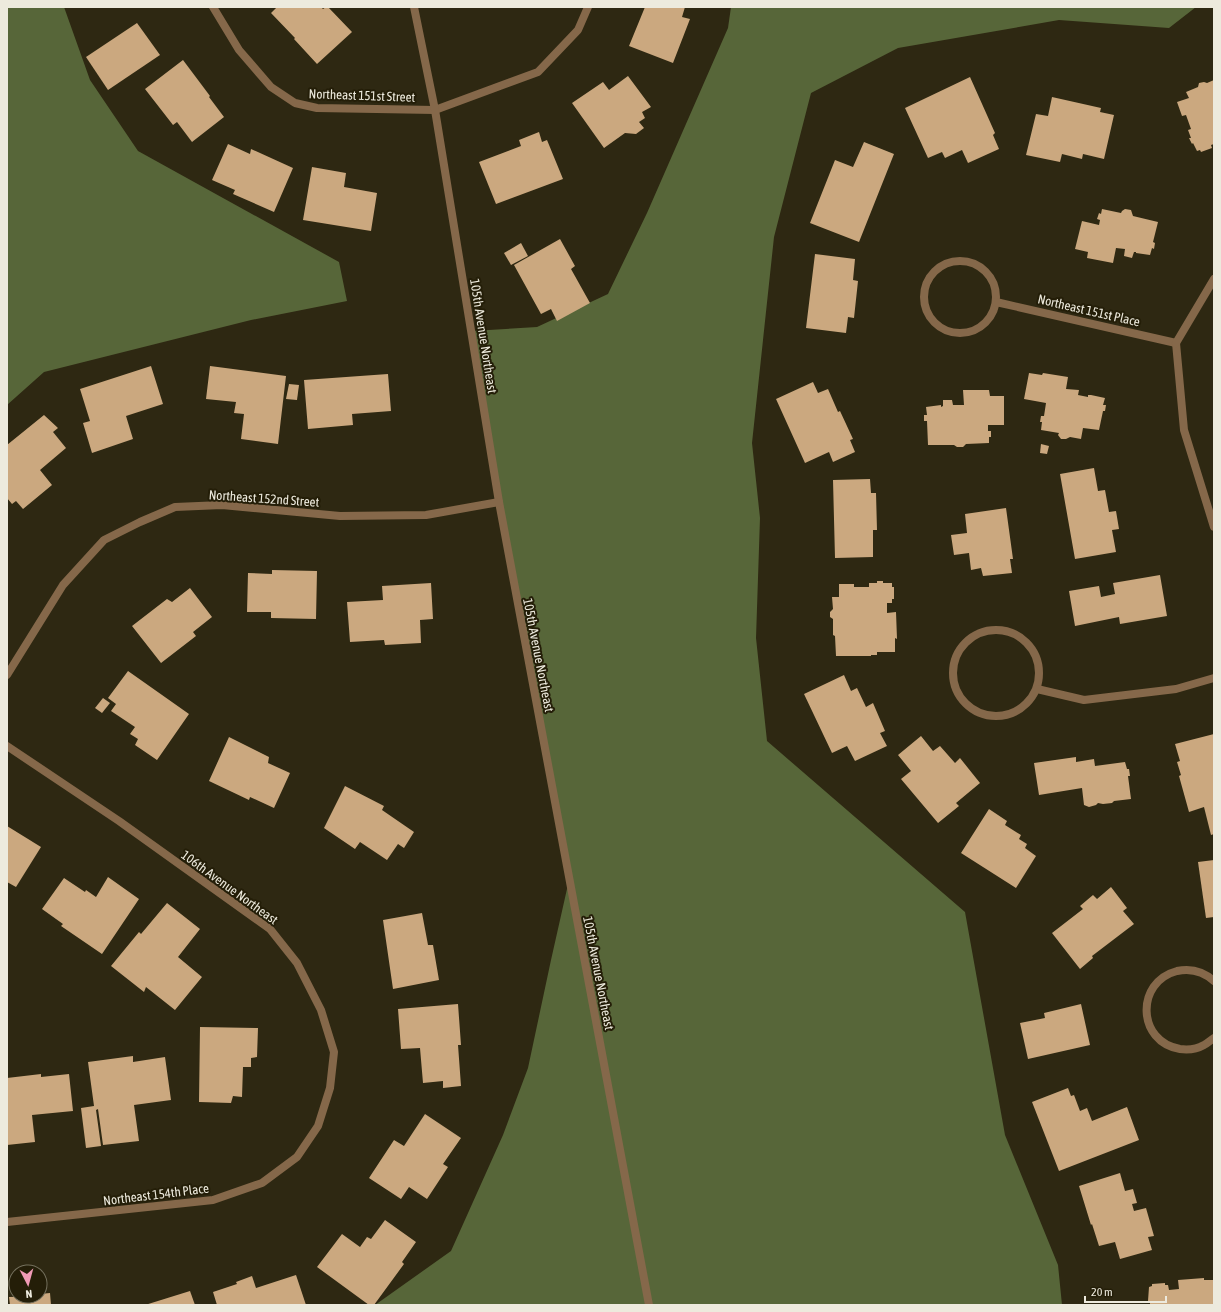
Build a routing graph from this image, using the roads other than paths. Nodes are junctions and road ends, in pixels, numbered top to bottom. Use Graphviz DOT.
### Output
graph roads {
  1 [pos="213,7"];
  2 [pos="414,7"];
  3 [pos="588,7"];
  4 [pos="436,110"];
  5 [pos="1214,279"];
  6 [pos="996,302"];
  7 [pos="1176,343"];
  8 [pos="499,502"];
  9 [pos="1214,526"];
  10 [pos="7,675"];
  11 [pos="1214,678"];
  12 [pos="1037,689"];
  13 [pos="7,746"];
  14 [pos="1214,981"];
  15 [pos="1214,1038"];
  16 [pos="297,1158"];
  17 [pos="7,1222"];
  18 [pos="649,1305"];
  1 -- 4 [label="street, Northeast 151st Street"];
  2 -- 4 [label="street, 105th Avenue Northeast"];
  3 -- 4 [label="street"];
  4 -- 8 [label="street, 105th Avenue Northeast"];
  5 -- 7 [label="street"];
  6 -- 6 [label="street"];
  6 -- 7 [label="street, Northeast 151st Place"];
  7 -- 9 [label="street"];
  8 -- 10 [label="street, Northeast 152nd Street"];
  8 -- 18 [label="street, 105th Avenue Northeast"];
  11 -- 12 [label="street"];
  12 -- 12 [label="street"];
  13 -- 16 [label="street, 106th Avenue Northeast"];
  14 -- 15 [label="street"];
  16 -- 17 [label="street, Northeast 154th Place"];
}
